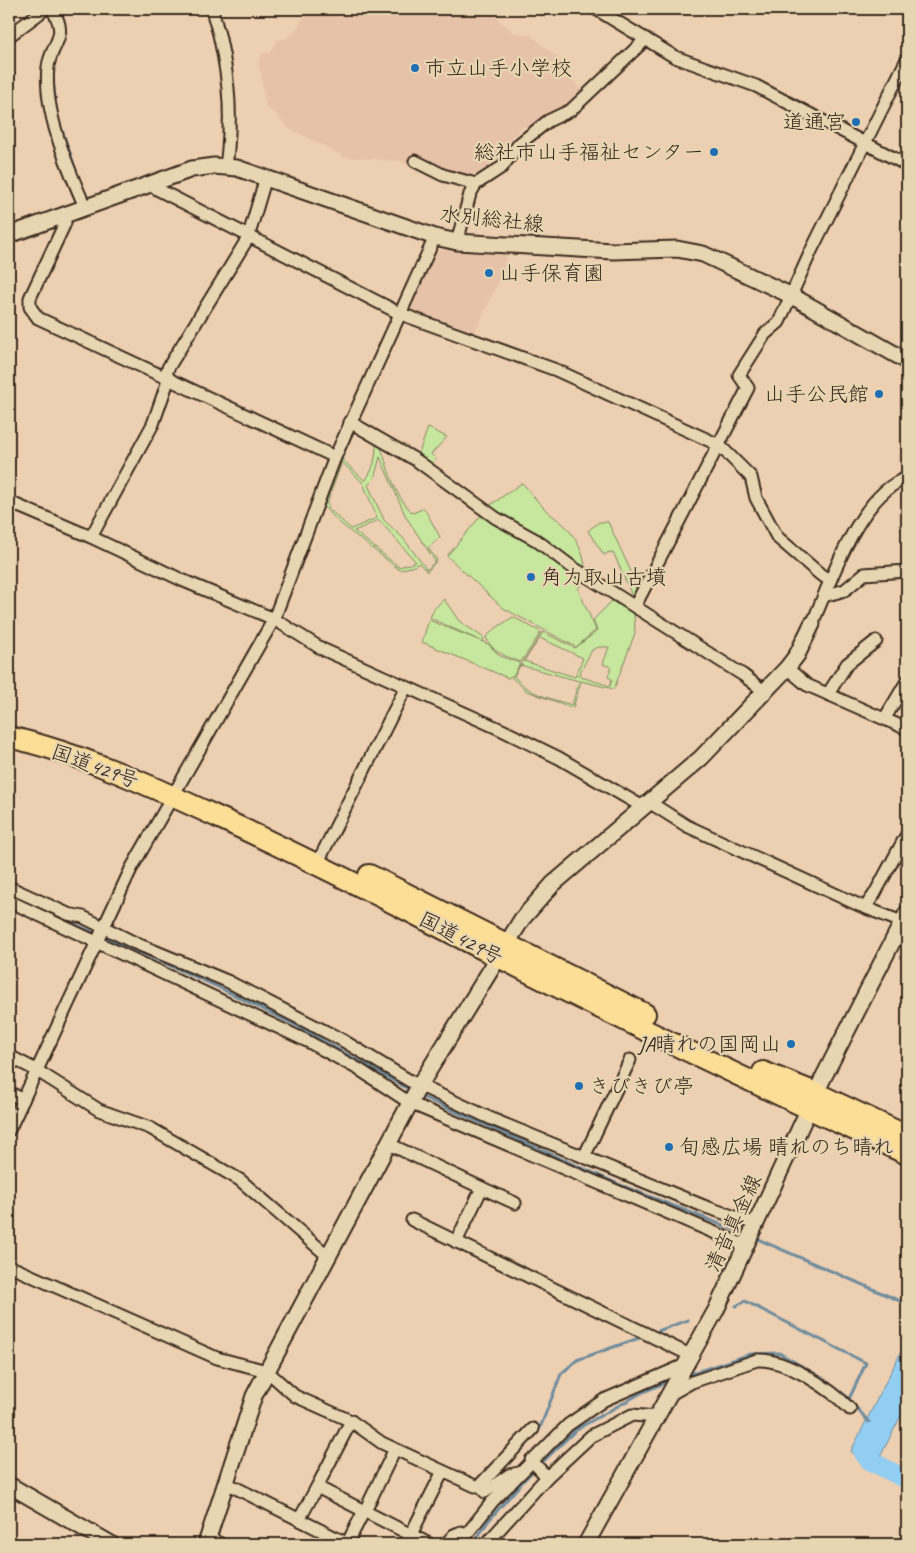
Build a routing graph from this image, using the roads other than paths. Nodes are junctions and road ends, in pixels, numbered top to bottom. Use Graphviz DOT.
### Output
graph roads {
  1 [pos="45,9"];
  2 [pos="52,9"];
  3 [pos="212,9"];
  4 [pos="596,9"];
  5 [pos="9,36"];
  6 [pos="646,38"];
  7 [pos="907,59"];
  8 [pos="865,144"];
  9 [pos="414,161"];
  10 [pos="907,165"];
  11 [pos="226,167"];
  12 [pos="266,177"];
  13 [pos="154,184"];
  14 [pos="476,184"];
  15 [pos="86,208"];
  16 [pos="64,215"];
  17 [pos="9,235"];
  18 [pos="436,237"];
  19 [pos="248,238"];
  20 [pos="457,242"];
  21 [pos="792,296"];
  22 [pos="400,314"];
  23 [pos="907,361"];
  24 [pos="167,377"];
  25 [pos="350,422"];
  26 [pos="718,445"];
  27 [pos="335,457"];
  28 [pos="907,478"];
  29 [pos="9,502"];
  30 [pos="91,537"];
  31 [pos="907,571"];
  32 [pos="830,580"];
  33 [pos="824,596"];
  34 [pos="635,606"];
  35 [pos="274,619"];
  36 [pos="812,624"];
  37 [pos="876,641"];
  38 [pos="787,668"];
  39 [pos="907,681"];
  40 [pos="406,686"];
  41 [pos="765,692"];
  42 [pos="828,694"];
  43 [pos="885,718"];
  44 [pos="9,722"];
  45 [pos="907,729"];
  46 [pos="9,737"];
  47 [pos="177,791"];
  48 [pos="646,804"];
  49 [pos="907,834"];
  50 [pos="320,858"];
  51 [pos="9,887"];
  52 [pos="9,901"];
  53 [pos="866,906"];
  54 [pos="906,920"];
  55 [pos="99,934"];
  56 [pos="503,950"];
  57 [pos="9,1056"];
  58 [pos="630,1060"];
  59 [pos="36,1070"];
  60 [pos="9,1092"];
  61 [pos="415,1093"];
  62 [pos="23,1100"];
  63 [pos="812,1101"];
  64 [pos="9,1130"];
  65 [pos="907,1136"];
  66 [pos="389,1144"];
  67 [pos="907,1154"];
  68 [pos="584,1158"];
  69 [pos="482,1188"];
  70 [pos="515,1203"];
  71 [pos="412,1220"];
  72 [pos="751,1236"];
  73 [pos="456,1242"];
  74 [pos="328,1256"];
  75 [pos="9,1266"];
  76 [pos="686,1363"];
  77 [pos="267,1371"];
  78 [pos="670,1394"];
  79 [pos="850,1409"];
  80 [pos="657,1417"];
  81 [pos="350,1423"];
  82 [pos="532,1429"];
  83 [pos="392,1455"];
  84 [pos="533,1462"];
  85 [pos="520,1473"];
  86 [pos="545,1474"];
  87 [pos="440,1477"];
  88 [pos="226,1484"];
  89 [pos="9,1485"];
  90 [pos="317,1487"];
  91 [pos="482,1487"];
  92 [pos="364,1511"];
  93 [pos="300,1520"];
  94 [pos="465,1534"];
  95 [pos="408,1540"];
  96 [pos="212,1542"];
  97 [pos="344,1543"];
  98 [pos="111,1544"];
  99 [pos="429,1544"];
  100 [pos="446,1544"];
  101 [pos="459,1544"];
  102 [pos="486,1544"];
  103 [pos="586,1544"];
  1 -- 5 [label="street"];
  2 -- 15 [label="street"];
  3 -- 11 [label="street"];
  4 -- 6 [label="street"];
  6 -- 8 [label="street"];
  6 -- 14 [label="street"];
  7 -- 8 [label="street"];
  8 -- 10 [label="street"];
  8 -- 21 [label="street"];
  9 -- 14 [label="street"];
  11 -- 12 [label="main road, 水別総社線"];
  11 -- 13 [label="main road, 水別総社線"];
  12 -- 18 [label="main road, 水別総社線"];
  12 -- 19 [label="street"];
  13 -- 15 [label="main road, 水別総社線"];
  13 -- 19 [label="street"];
  14 -- 20 [label="street"];
  15 -- 16 [label="main road, 水別総社線"];
  16 -- 17 [label="main road, 水別総社線"];
  16 -- 24 [label="street"];
  18 -- 20 [label="main road, 水別総社線"];
  18 -- 22 [label="street"];
  19 -- 22 [label="street"];
  19 -- 24 [label="street"];
  20 -- 21 [label="main road, 水別総社線"];
  21 -- 23 [label="main road, 水別総社線"];
  21 -- 26 [label="street"];
  22 -- 25 [label="street"];
  22 -- 26 [label="street"];
  24 -- 27 [label="street"];
  24 -- 30 [label="street"];
  25 -- 27 [label="street"];
  25 -- 34 [label="street"];
  26 -- 32 [label="street"];
  26 -- 34 [label="street"];
  27 -- 35 [label="street"];
  28 -- 32 [label="street"];
  29 -- 30 [label="street"];
  30 -- 35 [label="street"];
  31 -- 33 [label="street"];
  32 -- 33 [label="street"];
  33 -- 36 [label="street"];
  34 -- 41 [label="street"];
  35 -- 40 [label="street"];
  35 -- 47 [label="street"];
  36 -- 38 [label="main road"];
  37 -- 42 [label="street"];
  38 -- 41 [label="main road"];
  38 -- 42 [label="street"];
  39 -- 43 [label="street"];
  40 -- 48 [label="street"];
  40 -- 50 [label="street"];
  41 -- 48 [label="main road"];
  42 -- 43 [label="street"];
  43 -- 45 [label="street"];
  44 -- 47 [label="highway, 国道429号"];
  46 -- 47 [label="highway, 国道429号"];
  47 -- 50 [label="highway, 国道429号"];
  47 -- 55 [label="street"];
  48 -- 53 [label="street"];
  48 -- 56 [label="main road"];
  49 -- 53 [label="street"];
  50 -- 56 [label="highway, 国道429号"];
  51 -- 55 [label="street"];
  52 -- 55 [label="street"];
  53 -- 54 [label="street"];
  54 -- 63 [label="main road, 清音真金線"];
  55 -- 59 [label="street"];
  55 -- 61 [label="street"];
  55 -- 61 [label="street"];
  56 -- 61 [label="main road"];
  56 -- 63 [label="highway, 国道429号"];
  57 -- 59 [label="street"];
  58 -- 68 [label="street"];
  59 -- 62 [label="street"];
  59 -- 74 [label="street"];
  60 -- 62 [label="street"];
  61 -- 66 [label="main road"];
  61 -- 68 [label="street"];
  61 -- 72 [label="street"];
  62 -- 64 [label="street"];
  63 -- 65 [label="highway, 国道429号"];
  63 -- 67 [label="highway, 国道429号"];
  63 -- 72 [label="main road, 清音真金線"];
  66 -- 69 [label="street"];
  66 -- 74 [label="main road"];
  68 -- 72 [label="street"];
  69 -- 70 [label="street"];
  69 -- 73 [label="street"];
  71 -- 73 [label="street"];
  72 -- 76 [label="main road, 清音真金線"];
  73 -- 76 [label="street"];
  74 -- 77 [label="main road"];
  75 -- 77 [label="street"];
  76 -- 78 [label="main road, 清音真金線"];
  76 -- 84 [label="street"];
  77 -- 81 [label="street"];
  77 -- 88 [label="main road"];
  78 -- 79 [label="street"];
  78 -- 80 [label="main road, 清音真金線"];
  80 -- 86 [label="street"];
  80 -- 103 [label="main road, 清音真金線"];
  81 -- 90 [label="street"];
  81 -- 91 [label="street"];
  82 -- 91 [label="street"];
  83 -- 92 [label="street"];
  84 -- 85 [label="street"];
  84 -- 86 [label="street"];
  85 -- 91 [label="street"];
  85 -- 94 [label="street"];
  86 -- 102 [label="street"];
  87 -- 95 [label="street"];
  88 -- 93 [label="street"];
  88 -- 96 [label="main road"];
  89 -- 98 [label="main road"];
  90 -- 92 [label="street"];
  90 -- 93 [label="street"];
  92 -- 95 [label="street"];
  92 -- 97 [label="street"];
  93 -- 97 [label="street"];
  94 -- 100 [label="street"];
  94 -- 101 [label="street"];
  95 -- 99 [label="street"];
}
